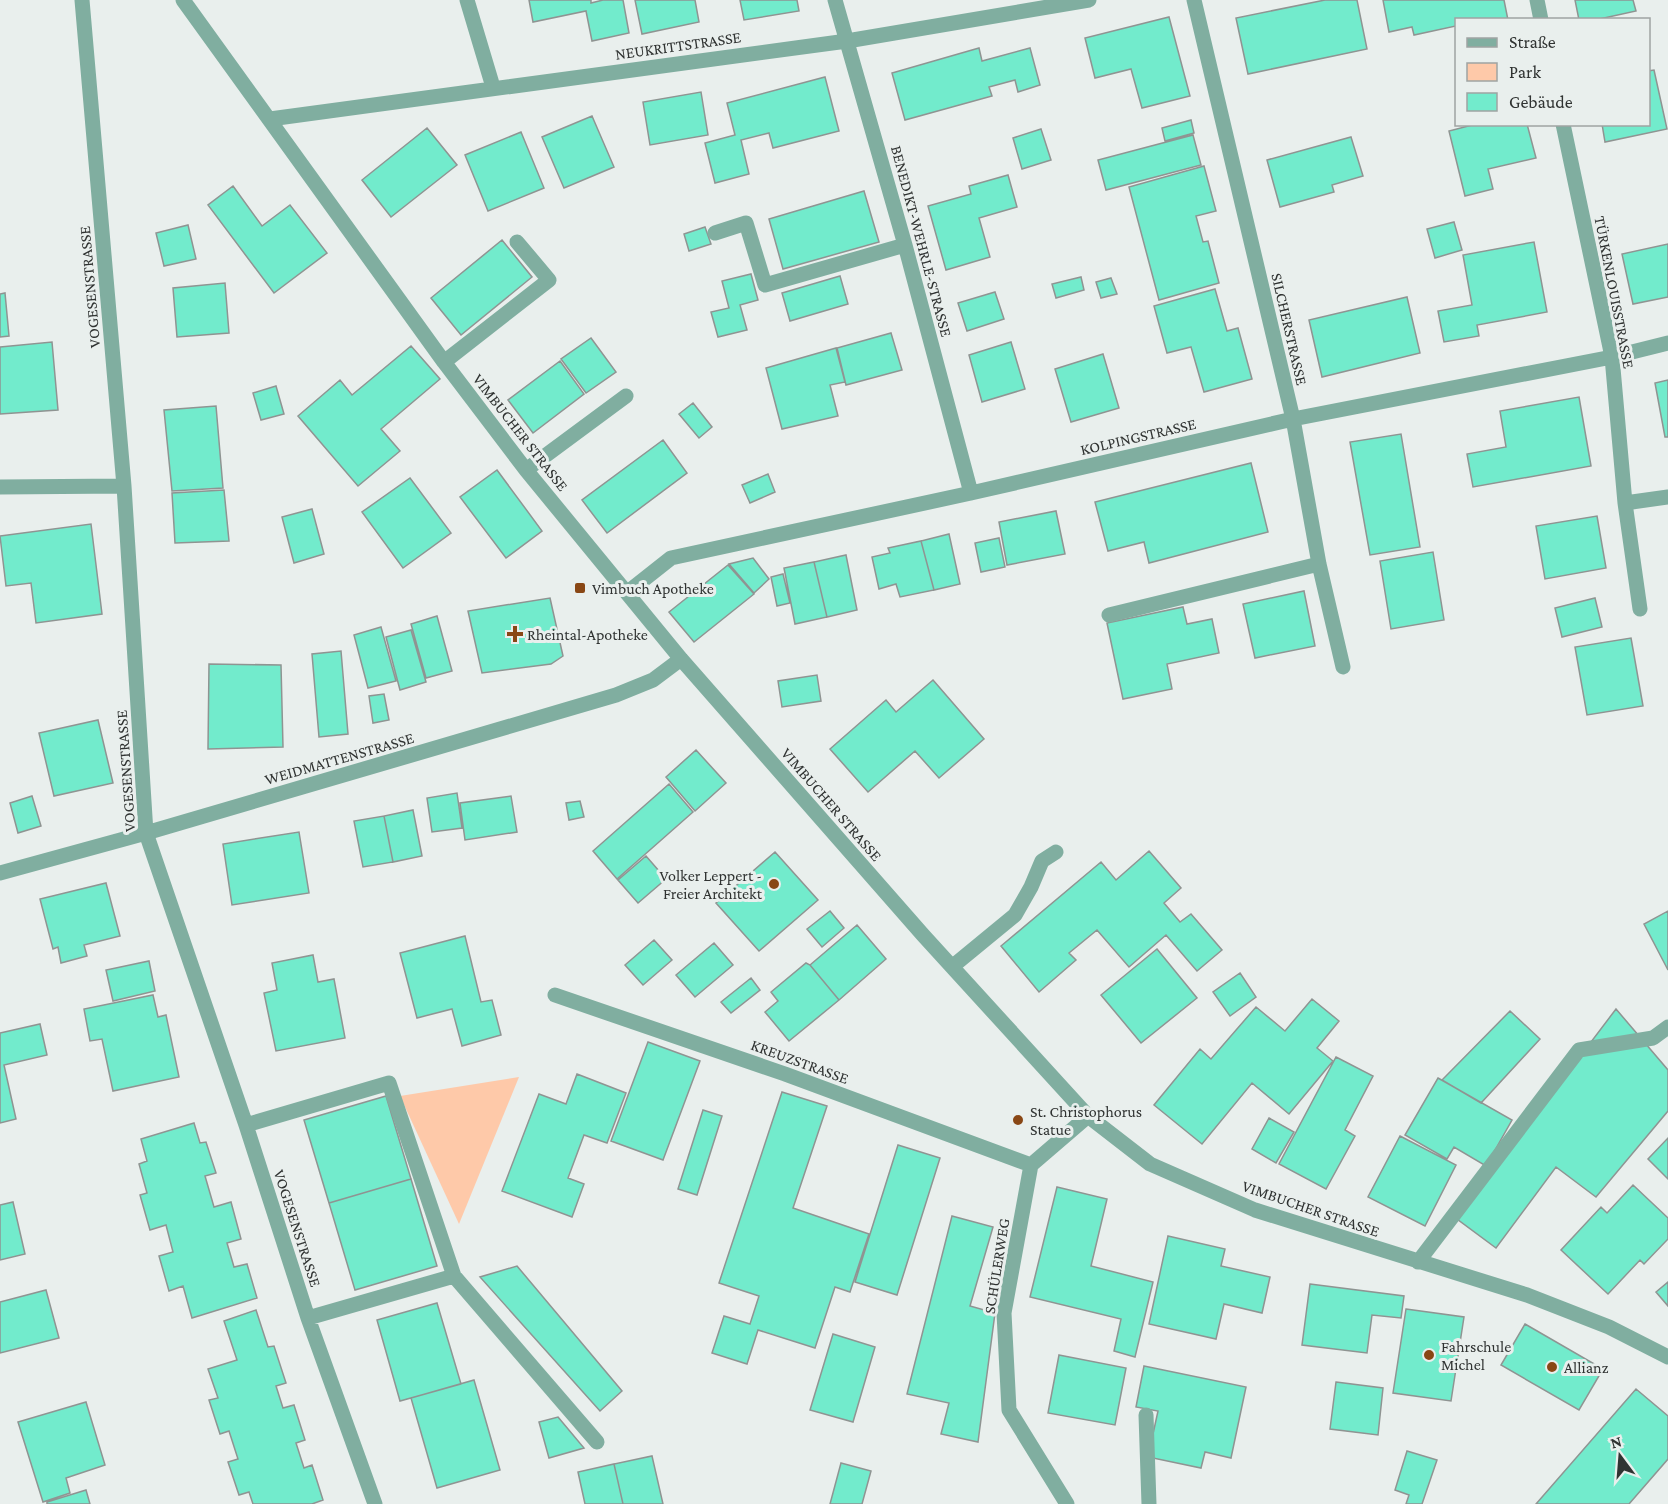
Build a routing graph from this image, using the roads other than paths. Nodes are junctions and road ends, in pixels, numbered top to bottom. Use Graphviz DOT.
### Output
graph roads {
  1 [pos="82,0"];
  2 [pos="183,0"];
  3 [pos="467,0"];
  4 [pos="835,0"];
  5 [pos="1089,0"];
  6 [pos="1194,0"];
  7 [pos="1537,0"];
  8 [pos="1541,18"];
  9 [pos="847,41"];
  10 [pos="493,87"];
  11 [pos="270,119"];
  12 [pos="1563,126"];
  13 [pos="715,233"];
  14 [pos="517,242"];
  15 [pos="905,245"];
  16 [pos="1668,343"];
  17 [pos="1612,357"];
  18 [pos="444,362"];
  19 [pos="626,396"];
  20 [pos="1293,419"];
  21 [pos="526,470"];
  22 [pos="124,486"];
  23 [pos="0,487"];
  24 [pos="971,493"];
  25 [pos="1668,497"];
  26 [pos="1625,503"];
  27 [pos="1319,564"];
  28 [pos="628,592"];
  29 [pos="1640,609"];
  30 [pos="1109,615"];
  31 [pos="681,659"];
  32 [pos="1343,667"];
  33 [pos="146,833"];
  34 [pos="1056,852"];
  35 [pos="0,873"];
  36 [pos="953,966"];
  37 [pos="555,995"];
  38 [pos="1668,1027"];
  39 [pos="1088,1116"];
  40 [pos="246,1125"];
  41 [pos="1031,1165"];
  42 [pos="1418,1262"];
  43 [pos="454,1276"];
  44 [pos="308,1318"];
  45 [pos="1666,1354"];
  46 [pos="1146,1415"];
  47 [pos="597,1442"];
  48 [pos="375,1504"];
  49 [pos="1067,1504"];
  50 [pos="1149,1504"];
  1 -- 22 [label="street, VOGESENSTRASSE"];
  2 -- 11 [label="street, VIMBUCHER STRASSE"];
  3 -- 10 [label="street"];
  4 -- 9 [label="street, BENEDIKT-WEHRLE-STRASSE"];
  5 -- 9 [label="street, NEUKRITTSTRASSE"];
  6 -- 20 [label="street, SILCHERSTRASSE"];
  7 -- 8 [label="street"];
  9 -- 10 [label="street, NEUKRITTSTRASSE"];
  9 -- 15 [label="street, BENEDIKT-WEHRLE-STRASSE"];
  10 -- 11 [label="street, NEUKRITTSTRASSE"];
  11 -- 18 [label="street, VIMBUCHER STRASSE"];
  12 -- 17 [label="street, TÜRKENLOUISSTRASSE"];
  13 -- 15 [label="street"];
  14 -- 18 [label="street"];
  15 -- 24 [label="street, BENEDIKT-WEHRLE-STRASSE"];
  16 -- 17 [label="street, KOLPINGSTRASSE"];
  17 -- 20 [label="street, KOLPINGSTRASSE"];
  17 -- 26 [label="street, TÜRKENLOUISSTRASSE"];
  18 -- 21 [label="street, VIMBUCHER STRASSE"];
  19 -- 21 [label="street"];
  20 -- 24 [label="street, KOLPINGSTRASSE"];
  20 -- 27 [label="street, SILCHERSTRASSE"];
  21 -- 28 [label="street, VIMBUCHER STRASSE"];
  22 -- 23 [label="street"];
  22 -- 33 [label="street, VOGESENSTRASSE"];
  24 -- 28 [label="street, KOLPINGSTRASSE"];
  25 -- 26 [label="street"];
  26 -- 29 [label="street, TÜRKENLOUISSTRASSE"];
  27 -- 30 [label="street"];
  27 -- 32 [label="street, SILCHERSTRASSE"];
  28 -- 31 [label="street, VIMBUCHER STRASSE"];
  31 -- 33 [label="street, WEIDMATTENSTRASSE"];
  31 -- 36 [label="street, VIMBUCHER STRASSE"];
  33 -- 35 [label="street, WEIDMATTENSTRASSE"];
  33 -- 40 [label="street, VOGESENSTRASSE"];
  34 -- 36 [label="street"];
  36 -- 39 [label="street, VIMBUCHER STRASSE"];
  37 -- 41 [label="street, KREUZSTRASSE"];
  38 -- 42 [label="street"];
  39 -- 41 [label="street"];
  39 -- 42 [label="street, VIMBUCHER STRASSE"];
  40 -- 43 [label="street"];
  40 -- 44 [label="street, VOGESENSTRASSE"];
  41 -- 49 [label="street, SCHÜLERWEG"];
  42 -- 45 [label="street, VIMBUCHER STRASSE"];
  43 -- 44 [label="street"];
  43 -- 47 [label="street"];
  44 -- 48 [label="street, VOGESENSTRASSE"];
  46 -- 50 [label="street"];
}
